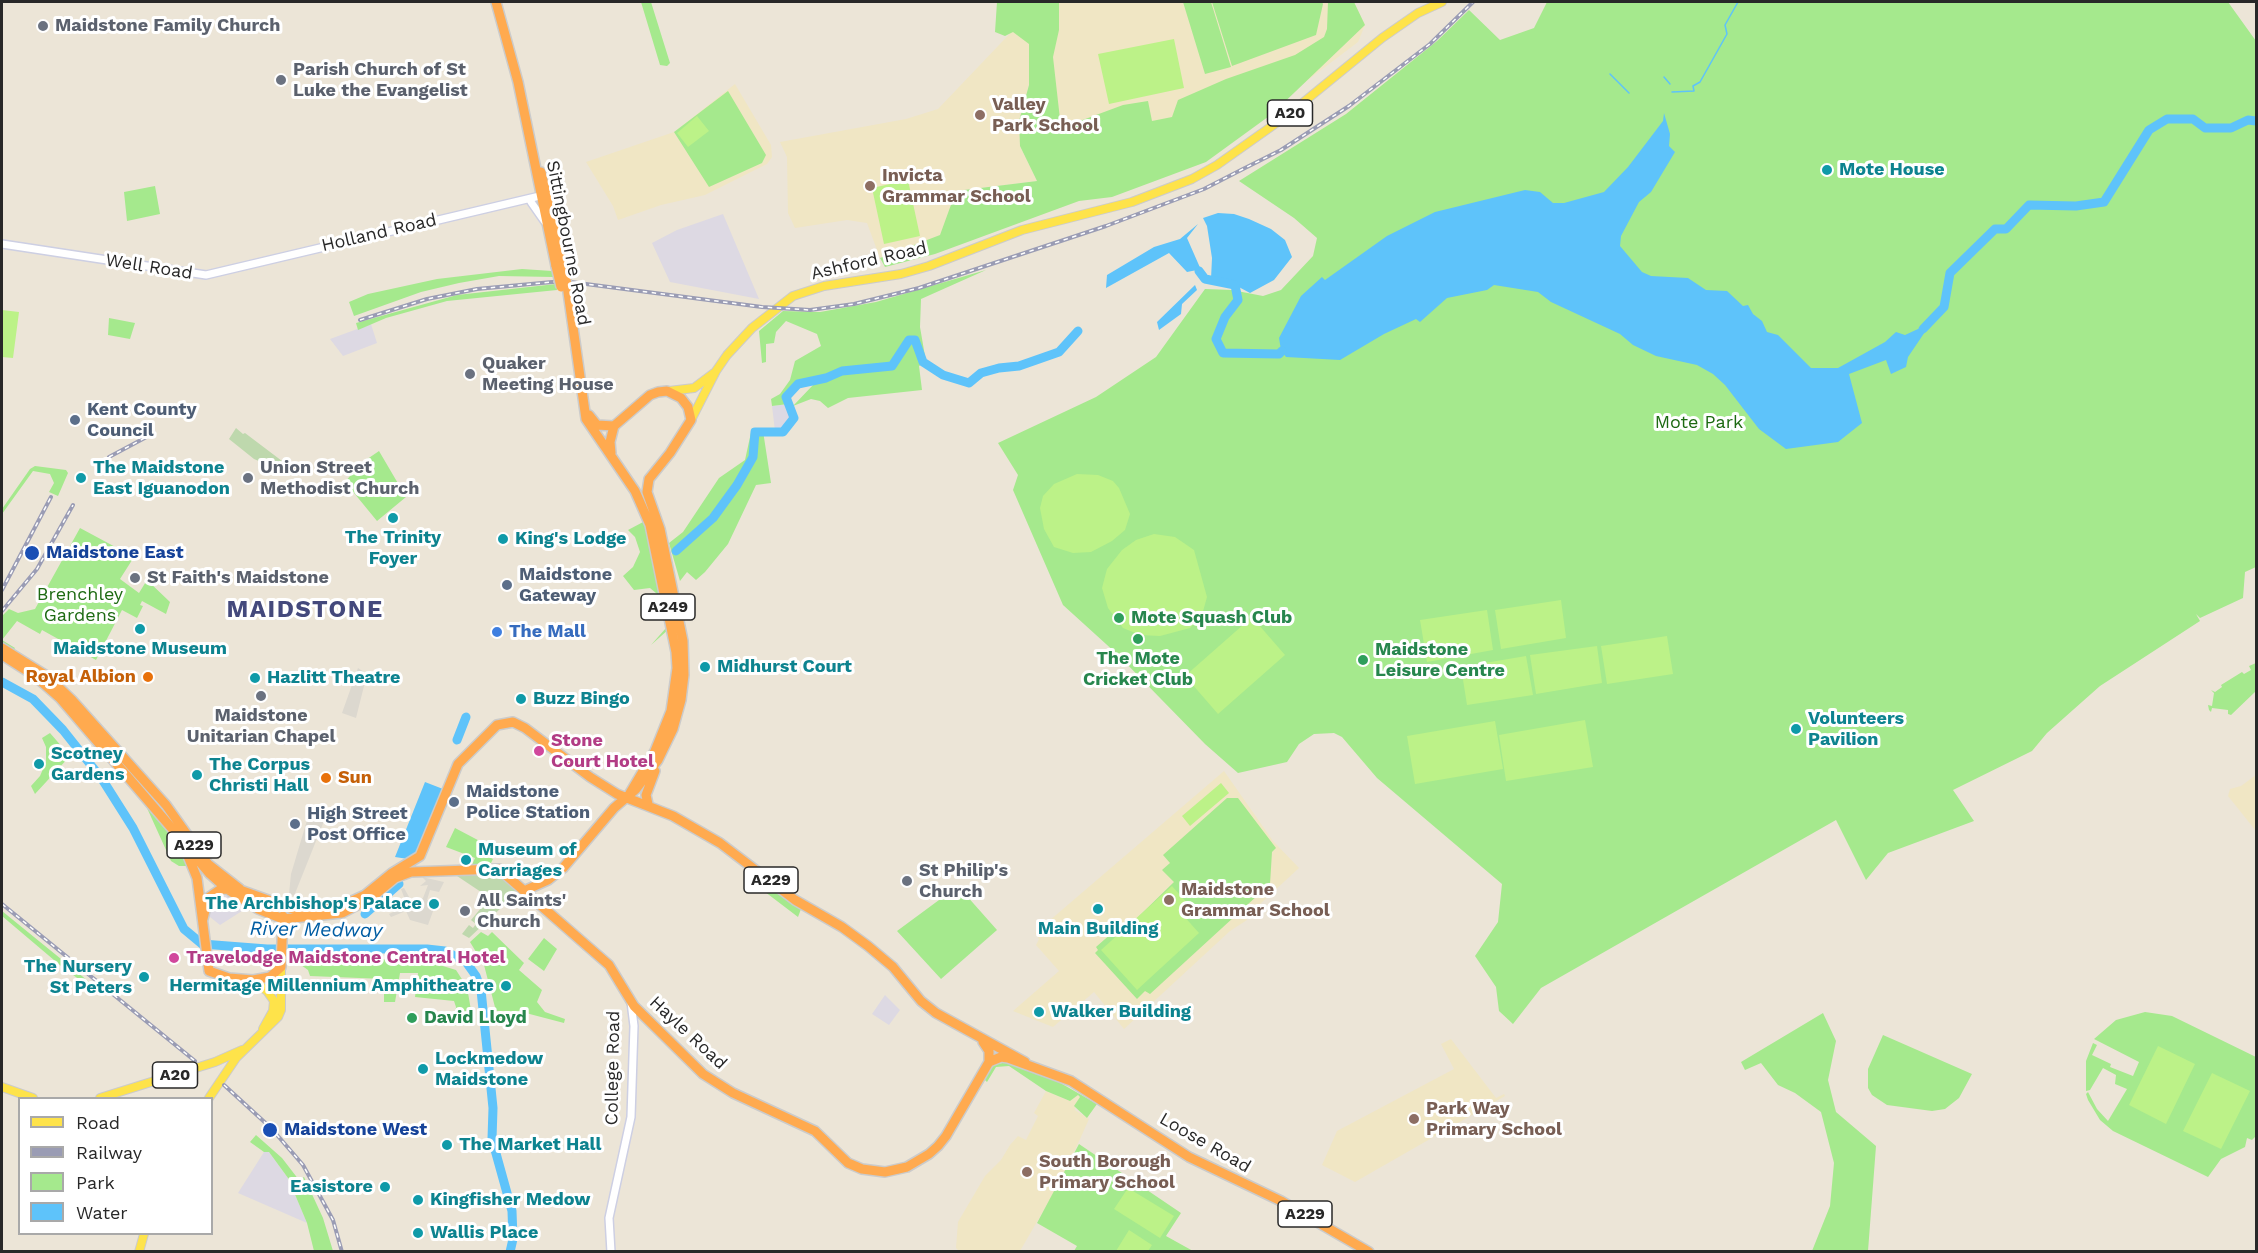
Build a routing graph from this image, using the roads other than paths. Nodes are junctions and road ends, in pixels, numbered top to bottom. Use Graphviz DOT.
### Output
graph roads {
  1 [pos="496,2"];
  2 [pos="1442,2"];
  3 [pos="544,197"];
  4 [pos="527,201"];
  5 [pos="548,226"];
  6 [pos="2,244"];
  7 [pos="560,266"];
  8 [pos="235,267"];
  9 [pos="716,371"];
  10 [pos="667,391"];
  11 [pos="584,407"];
  12 [pos="691,420"];
  13 [pos="614,426"];
  14 [pos="612,454"];
  15 [pos="649,479"];
  16 [pos="628,481"];
  17 [pos="2,648"];
  18 [pos="2,655"];
  19 [pos="678,700"];
  20 [pos="97,732"];
  21 [pos="658,760"];
  22 [pos="628,795"];
  23 [pos="648,804"];
  24 [pos="187,847"];
  25 [pos="420,856"];
  26 [pos="436,871"];
  27 [pos="227,889"];
  28 [pos="526,890"];
  29 [pos="244,891"];
  30 [pos="283,920"];
  31 [pos="204,921"];
  32 [pos="281,966"];
  33 [pos="253,980"];
  34 [pos="631,1001"];
  35 [pos="648,1020"];
  36 [pos="634,1026"];
  37 [pos="259,1036"];
  38 [pos="981,1040"];
  39 [pos="248,1046"];
  40 [pos="215,1062"];
  41 [pos="989,1062"];
  42 [pos="1025,1062"];
  43 [pos="226,1072"];
  44 [pos="2,1087"];
  45 [pos="28,1097"];
  46 [pos="103,1097"];
  47 [pos="209,1097"];
  48 [pos="142,1236"];
  49 [pos="139,1251"];
  50 [pos="611,1251"];
  51 [pos="1369,1251"];
  1 -- 3 [label="highway, Sittingbourne Road / A249"];
  2 -- 9 [label="main road, Ashford Road / A20"];
  3 -- 4 [label="main road, Holland Road"];
  3 -- 5 [label="highway, Sittingbourne Road / A249"];
  3 -- 7 [label="highway, Sittingbourne Road / A249"];
  4 -- 5 [label="main road"];
  4 -- 8 [label="main road, Holland Road"];
  5 -- 7 [label="highway, Sittingbourne Road / A249"];
  6 -- 8 [label="main road, Well Road"];
  7 -- 11 [label="highway, Sittingbourne Road / A249, bridge"];
  9 -- 10 [label="main road, A20"];
  9 -- 12 [label="main road, Ashford Road / A20"];
  10 -- 12 [label="highway"];
  10 -- 13 [label="highway"];
  11 -- 13 [label="highway"];
  11 -- 14 [label="highway, A249"];
  12 -- 15 [label="highway, Ashford Road"];
  13 -- 14 [label="highway"];
  14 -- 16 [label="highway, A249"];
  15 -- 16 [label="highway"];
  15 -- 19 [label="highway, A249"];
  16 -- 19 [label="highway, A249"];
  17 -- 20 [label="highway, A229"];
  18 -- 20 [label="highway, A229"];
  19 -- 21 [label="highway, A249"];
  19 -- 22 [label="highway, A249"];
  20 -- 24 [label="highway, A229"];
  20 -- 29 [label="highway, A229"];
  21 -- 22 [label="highway, A249"];
  21 -- 23 [label="highway, A249"];
  22 -- 23 [label="highway, A229"];
  22 -- 25 [label="highway, A229"];
  22 -- 28 [label="highway, A249"];
  23 -- 38 [label="highway, Loose Road / A229"];
  24 -- 27 [label="highway"];
  24 -- 31 [label="highway, A229"];
  25 -- 26 [label="highway"];
  25 -- 29 [label="highway, A229"];
  26 -- 28 [label="highway, College Road"];
  26 -- 30 [label="highway, College Road"];
  27 -- 29 [label="highway, A229"];
  27 -- 30 [label="highway"];
  27 -- 31 [label="highway, A229"];
  28 -- 34 [label="highway, College Road"];
  29 -- 30 [label="highway, A229"];
  30 -- 32 [label="highway"];
  31 -- 33 [label="highway, A229"];
  32 -- 33 [label="highway"];
  32 -- 37 [label="main road, A20"];
  33 -- 37 [label="main road, A20"];
  34 -- 35 [label="highway, Hayle Road"];
  34 -- 36 [label="main road, College Road"];
  35 -- 36 [label="main road"];
  35 -- 41 [label="highway, Hayle Road"];
  36 -- 50 [label="main road, College Road"];
  37 -- 39 [label="main road, A20"];
  38 -- 41 [label="highway"];
  38 -- 42 [label="highway, Loose Road / A229"];
  39 -- 40 [label="main road, A20"];
  39 -- 43 [label="main road, A20"];
  40 -- 43 [label="main road, A20"];
  40 -- 46 [label="main road, A20"];
  41 -- 42 [label="highway, Loose Road / A229"];
  42 -- 51 [label="highway, Loose Road / A229"];
  43 -- 47 [label="main road, A20"];
  44 -- 45 [label="main road"];
  48 -- 49 [label="main road"];
}
